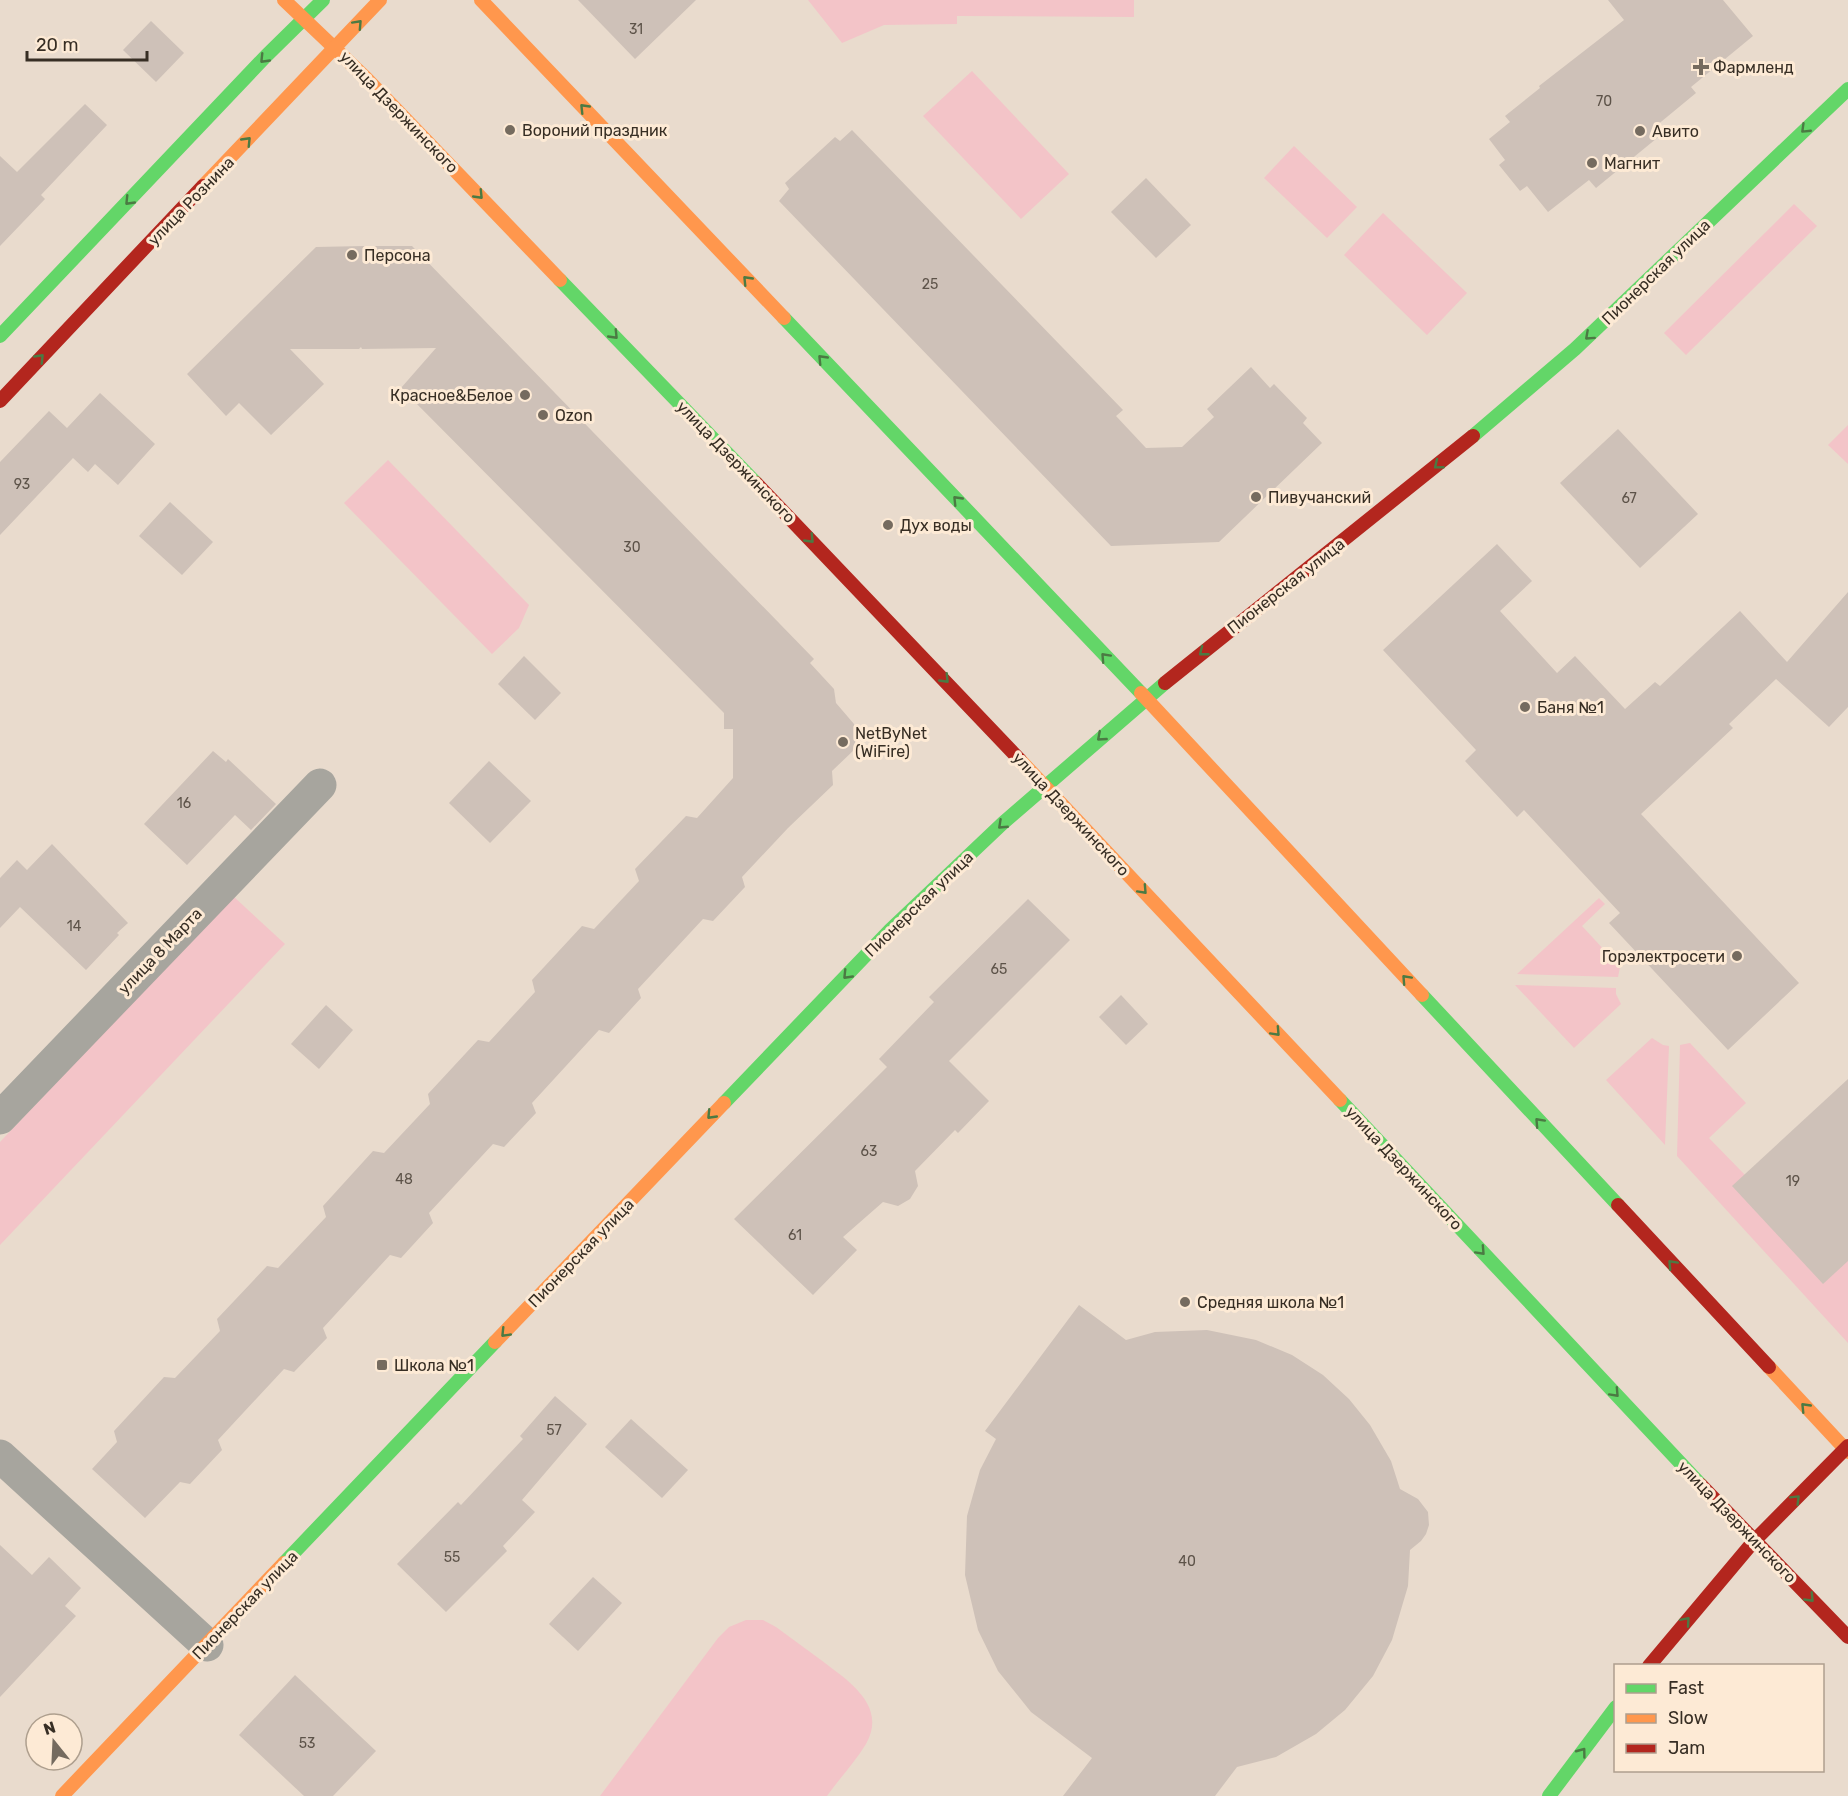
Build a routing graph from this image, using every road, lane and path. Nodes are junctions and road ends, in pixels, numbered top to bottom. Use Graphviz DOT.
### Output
graph roads {
  1 [pos="284,0"];
  2 [pos="323,0"];
  3 [pos="380,0"];
  4 [pos="481,0"];
  5 [pos="305,18"];
  6 [pos="336,47"];
  7 [pos="1848,89"];
  8 [pos="0,336"];
  9 [pos="0,400"];
  10 [pos="1146,699"];
  11 [pos="320,785"];
  12 [pos="1045,786"];
  13 [pos="0,1118"];
  14 [pos="1847,1449"];
  15 [pos="0,1456"];
  16 [pos="1754,1541"];
  17 [pos="1848,1637"];
  18 [pos="207,1645"];
  19 [pos="1650,1664"];
  20 [pos="1614,1710"];
  21 [pos="62,1796"];
  22 [pos="1549,1796"];
  1 -- 5 [label="main road, улица Дзержинского"];
  2 -- 5 [label="main road"];
  6 -- 3 [label="main road, улица Рознина, one-way"];
  10 -- 4 [label="main road, one-way"];
  5 -- 6 [label="main road, улица Дзержинского"];
  5 -- 8 [label="main road, one-way"];
  9 -- 6 [label="main road, улица Рознина, one-way"];
  6 -- 12 [label="main road, улица Дзержинского, one-way"];
  7 -- 10 [label="main road, Пионерская улица, one-way"];
  10 -- 12 [label="main road, Пионерская улица, one-way"];
  14 -- 10 [label="main road, one-way"];
  11 -- 13 [label="street, улица 8 Марта"];
  12 -- 16 [label="main road, улица Дзержинского, one-way"];
  12 -- 18 [label="main road, Пионерская улица, one-way"];
  16 -- 14 [label="main road, one-way"];
  15 -- 18 [label="street"];
  16 -- 17 [label="main road, улица Дзержинского, one-way"];
  19 -- 16 [label="main road, one-way"];
  18 -- 21 [label="main road, Пионерская улица"];
  22 -- 20 [label="main road, one-way"];
}
